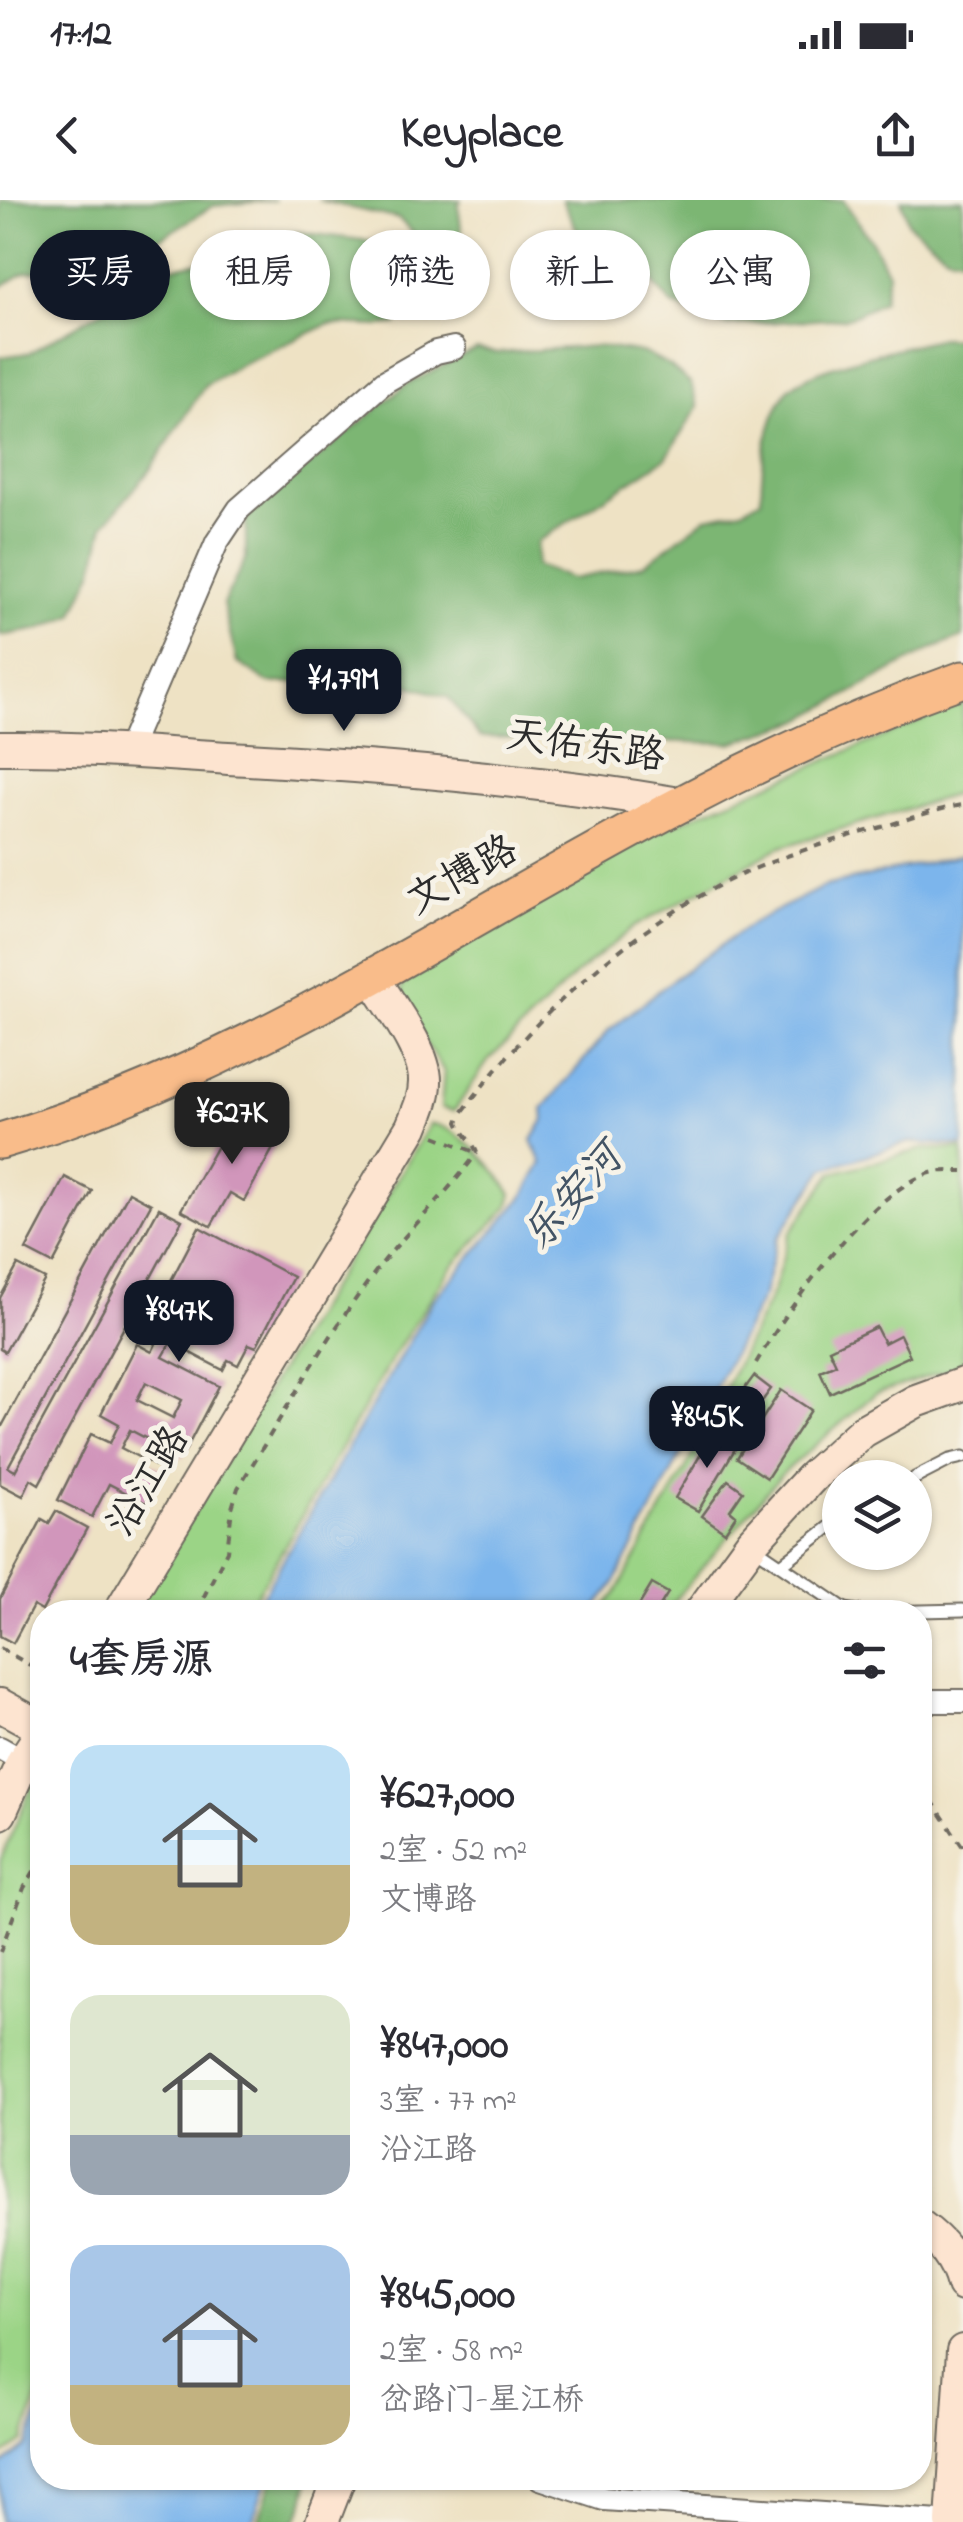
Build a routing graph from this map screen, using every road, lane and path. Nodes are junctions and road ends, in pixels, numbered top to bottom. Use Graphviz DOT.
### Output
graph roads {
  1 [pos="454,348"];
  2 [pos="963,678"];
  3 [pos="0,748"];
  4 [pos="128,752"];
  5 [pos="680,804"];
  6 [pos="963,805"];
  7 [pos="372,976"];
  8 [pos="412,1127"];
  9 [pos="0,1140"];
  10 [pos="477,1153"];
  11 [pos="963,1171"];
  12 [pos="756,1363"];
  13 [pos="963,1384"];
  14 [pos="963,1457"];
  15 [pos="932,1469"];
  16 [pos="822,1534"];
  17 [pos="750,1544"];
  18 [pos="781,1565"];
  19 [pos="127,1600"];
  20 [pos="202,1600"];
  21 [pos="711,1600"];
  22 [pos="832,1600"];
  23 [pos="963,1610"];
  24 [pos="932,1611"];
  25 [pos="0,1648"];
  26 [pos="30,1665"];
  27 [pos="932,1701"];
  28 [pos="963,1701"];
  29 [pos="0,1705"];
  30 [pos="30,1723"];
  31 [pos="12,1755"];
  32 [pos="932,1801"];
  33 [pos="0,1812"];
  34 [pos="963,1846"];
  35 [pos="30,1878"];
  36 [pos="0,1952"];
  37 [pos="932,2236"];
  38 [pos="963,2285"];
  39 [pos="963,2351"];
  40 [pos="334,2490"];
  41 [pos="577,2490"];
  42 [pos="714,2514"];
  43 [pos="322,2522"];
  44 [pos="940,2522"];
  45 [pos="952,2522"];
  1 -- 4 [label="street"];
  2 -- 5 [label="main road, 文博路"];
  3 -- 4 [label="street, 天佑东路"];
  4 -- 5 [label="street, 天佑东路"];
  5 -- 7 [label="main road, 文博路"];
  6 -- 10 [label="path"];
  7 -- 8 [label="street, 沿江路"];
  7 -- 9 [label="main road, 文博路"];
  8 -- 10 [label="path"];
  8 -- 19 [label="street, 沿江路"];
  10 -- 20 [label="path"];
  11 -- 12 [label="path"];
  13 -- 17 [label="street"];
  14 -- 15 [label="lane"];
  16 -- 18 [label="lane"];
  17 -- 18 [label="lane"];
  17 -- 21 [label="street"];
  18 -- 22 [label="lane"];
  23 -- 24 [label="lane"];
  25 -- 26 [label="path"];
  27 -- 28 [label="street"];
  29 -- 30 [label="street"];
  31 -- 33 [label="street"];
  32 -- 34 [label="path"];
  35 -- 36 [label="path"];
  37 -- 38 [label="street"];
  39 -- 45 [label="street"];
  40 -- 43 [label="street"];
  41 -- 42 [label="street"];
  42 -- 44 [label="street"];
}
